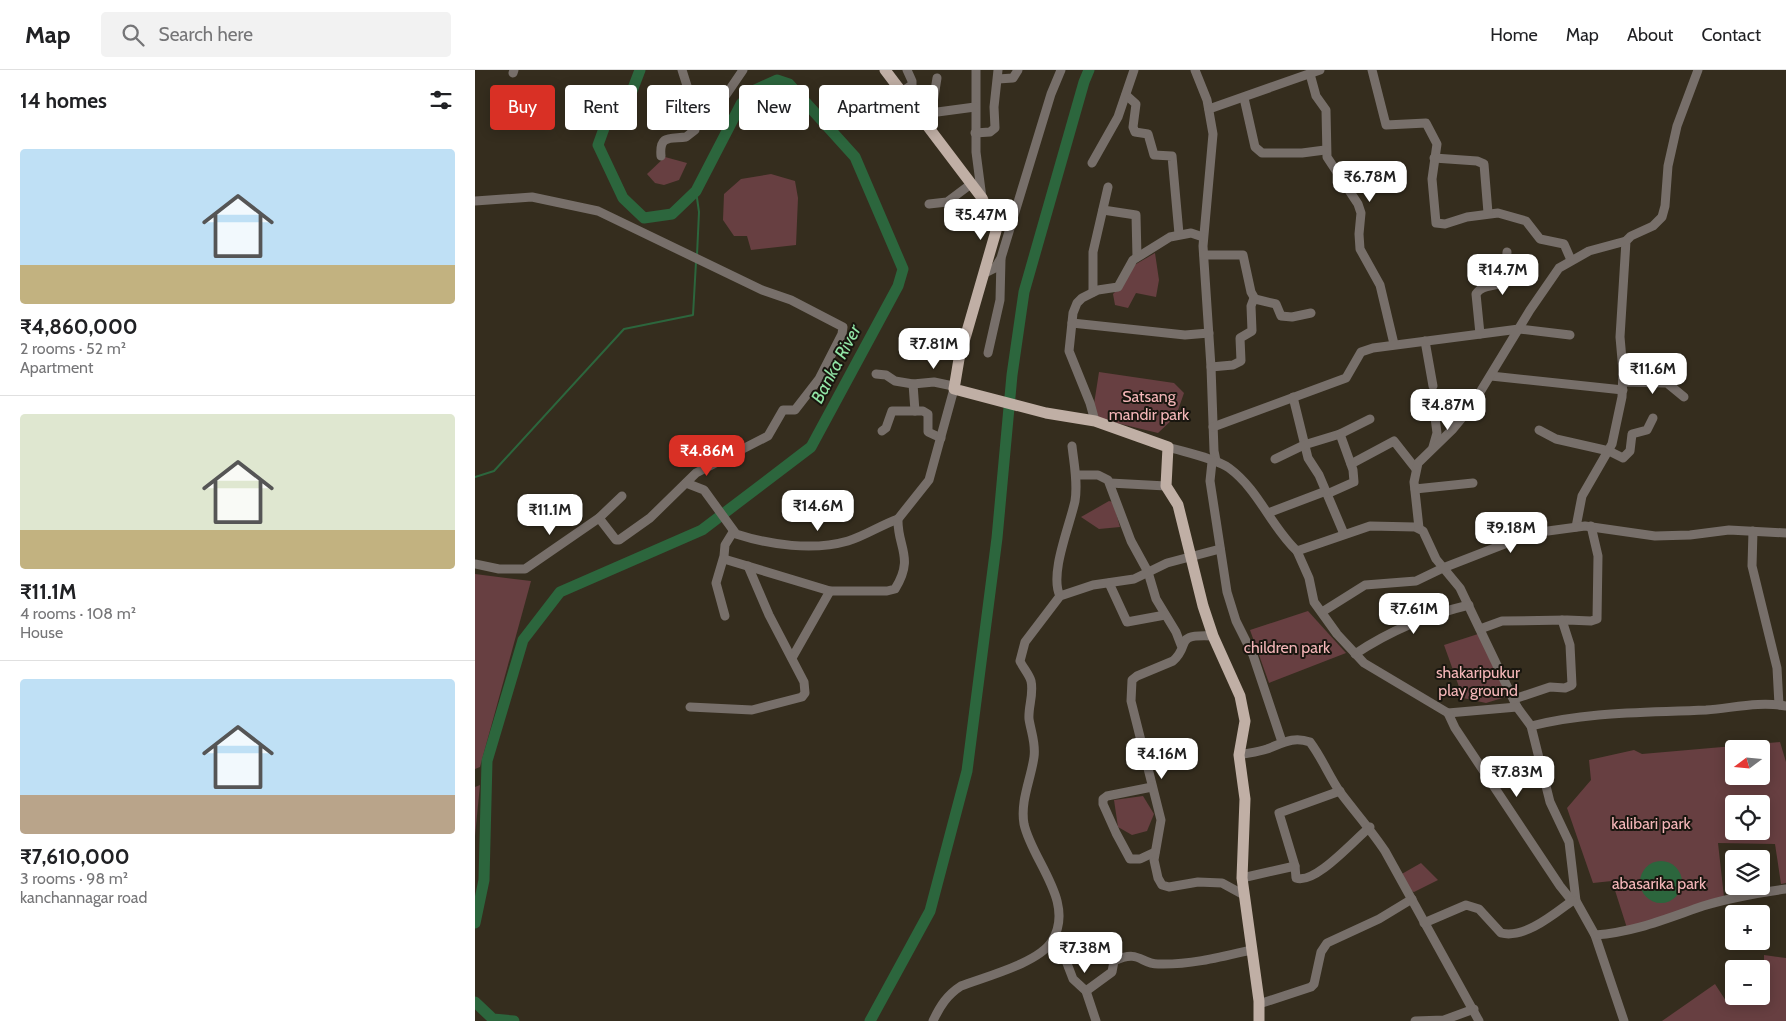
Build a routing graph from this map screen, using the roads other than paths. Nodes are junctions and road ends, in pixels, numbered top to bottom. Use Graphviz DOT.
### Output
graph roads {
  1 [pos="682,70"];
  2 [pos="743,70"];
  3 [pos="885,70"];
  4 [pos="907,70"];
  5 [pos="976,70"];
  6 [pos="1018,70"];
  7 [pos="1061,70"];
  8 [pos="1134,70"];
  9 [pos="1195,70"];
  10 [pos="1320,70"];
  11 [pos="1372,70"];
  12 [pos="1699,70"];
  13 [pos="998,74"];
  14 [pos="1310,74"];
  15 [pos="937,78"];
  16 [pos="686,85"];
  17 [pos="896,85"];
  18 [pos="912,85"];
  19 [pos="935,85"];
  20 [pos="729,90"];
  21 [pos="1126,95"];
  22 [pos="1244,98"];
  23 [pos="975,107"];
  24 [pos="1209,109"];
  25 [pos="938,113"];
  26 [pos="695,130"];
  27 [pos="935,130"];
  28 [pos="975,133"];
  29 [pos="1325,150"];
  30 [pos="661,156"];
  31 [pos="1434,158"];
  32 [pos="1093,163"];
  33 [pos="971,184"];
  34 [pos="1108,187"];
  35 [pos="982,198"];
  36 [pos="475,201"];
  37 [pos="929,204"];
  38 [pos="1103,210"];
  39 [pos="1488,213"];
  40 [pos="1179,234"];
  41 [pos="1203,238"];
  42 [pos="1627,241"];
  43 [pos="1507,252"];
  44 [pos="1204,256"];
  45 [pos="1137,257"];
  46 [pos="1001,258"];
  47 [pos="1571,260"];
  48 [pos="985,272"];
  49 [pos="1093,292"];
  50 [pos="1254,298"];
  51 [pos="1311,313"];
  52 [pos="1072,323"];
  53 [pos="1519,329"];
  54 [pos="1209,333"];
  55 [pos="1480,334"];
  56 [pos="1570,335"];
  57 [pos="1425,340"];
  58 [pos="1394,344"];
  59 [pos="988,353"];
  60 [pos="1211,367"];
  61 [pos="876,374"];
  62 [pos="1491,376"];
  63 [pos="913,384"];
  64 [pos="1433,386"];
  65 [pos="1623,386"];
  66 [pos="953,388"];
  67 [pos="1293,397"];
  68 [pos="1684,397"];
  69 [pos="1434,410"];
  70 [pos="915,411"];
  71 [pos="1371,418"];
  72 [pos="1653,418"];
  73 [pos="1095,421"];
  74 [pos="1213,427"];
  75 [pos="1539,430"];
  76 [pos="882,431"];
  77 [pos="1340,434"];
  78 [pos="941,438"];
  79 [pos="1304,445"];
  80 [pos="1072,446"];
  81 [pos="1168,447"];
  82 [pos="1433,448"];
  83 [pos="1609,451"];
  84 [pos="1275,458"];
  85 [pos="1214,461"];
  86 [pos="1351,464"];
  87 [pos="1416,468"];
  88 [pos="1076,475"];
  89 [pos="686,482"];
  90 [pos="1110,483"];
  91 [pos="1473,483"];
  92 [pos="1166,486"];
  93 [pos="1415,489"];
  94 [pos="1327,492"];
  95 [pos="622,496"];
  96 [pos="1268,514"];
  97 [pos="599,518"];
  98 [pos="899,524"];
  99 [pos="1591,526"];
  100 [pos="1576,527"];
  101 [pos="1419,528"];
  102 [pos="1753,531"];
  103 [pos="731,532"];
  104 [pos="1786,533"];
  105 [pos="1344,534"];
  106 [pos="1220,549"];
  107 [pos="1297,551"];
  108 [pos="1192,557"];
  109 [pos="724,559"];
  110 [pos="475,564"];
  111 [pos="748,566"];
  112 [pos="1443,568"];
  113 [pos="1148,572"];
  114 [pos="1109,583"];
  115 [pos="830,590"];
  116 [pos="1060,596"];
  117 [pos="1469,605"];
  118 [pos="1322,612"];
  119 [pos="1165,615"];
  120 [pos="725,616"];
  121 [pos="1562,620"];
  122 [pos="1479,629"];
  123 [pos="1213,636"];
  124 [pos="1181,645"];
  125 [pos="1355,654"];
  126 [pos="792,658"];
  127 [pos="1516,703"];
  128 [pos="1783,706"];
  129 [pos="690,707"];
  130 [pos="1448,713"];
  131 [pos="1531,726"];
  132 [pos="1282,742"];
  133 [pos="1239,755"];
  134 [pos="1152,787"];
  135 [pos="1340,792"];
  136 [pos="1370,827"];
  137 [pos="1155,852"];
  138 [pos="1295,866"];
  139 [pos="1242,878"];
  140 [pos="1786,889"];
  141 [pos="1244,895"];
  142 [pos="1412,899"];
  143 [pos="1574,901"];
  144 [pos="1424,923"];
  145 [pos="1595,935"];
  146 [pos="1052,942"];
  147 [pos="1251,950"];
  148 [pos="1086,991"];
  149 [pos="1259,1004"];
  150 [pos="1474,1009"];
  151 [pos="933,1021"];
  152 [pos="1095,1021"];
  153 [pos="1259,1021"];
  154 [pos="1415,1021"];
  155 [pos="1479,1021"];
  156 [pos="1624,1021"];
  1 -- 16 [label="street"];
  2 -- 20 [label="street"];
  3 -- 17 [label="main road"];
  4 -- 18 [label="street"];
  5 -- 23 [label="street"];
  6 -- 13 [label="street"];
  7 -- 46 [label="street"];
  8 -- 21 [label="street"];
  9 -- 24 [label="street"];
  10 -- 14 [label="street"];
  11 -- 31 [label="street"];
  12 -- 42 [label="street"];
  13 -- 28 [label="street"];
  14 -- 22 [label="street"];
  14 -- 29 [label="street"];
  15 -- 19 [label="street"];
  21 -- 32 [label="street"];
  21 -- 40 [label="street"];
  22 -- 24 [label="street"];
  22 -- 29 [label="street"];
  23 -- 25 [label="street"];
  23 -- 28 [label="street"];
  24 -- 41 [label="street"];
  26 -- 30 [label="street"];
  27 -- 33 [label="main road"];
  28 -- 35 [label="street"];
  29 -- 58 [label="street"];
  31 -- 39 [label="street"];
  31 -- 39 [label="street"];
  33 -- 35 [label="main road"];
  33 -- 37 [label="street"];
  34 -- 38 [label="street"];
  35 -- 48 [label="main road"];
  36 -- 89 [label="street"];
  38 -- 45 [label="street"];
  38 -- 49 [label="street"];
  39 -- 47 [label="street"];
  40 -- 41 [label="street"];
  40 -- 45 [label="street"];
  41 -- 44 [label="street"];
  42 -- 47 [label="street"];
  42 -- 65 [label="street"];
  43 -- 55 [label="street"];
  44 -- 50 [label="street"];
  44 -- 54 [label="street"];
  45 -- 49 [label="street"];
  46 -- 48 [label="street"];
  46 -- 59 [label="street"];
  47 -- 53 [label="street"];
  48 -- 66 [label="main road"];
  49 -- 52 [label="street"];
  50 -- 51 [label="street"];
  50 -- 60 [label="street"];
  52 -- 54 [label="street"];
  52 -- 73 [label="street"];
  53 -- 55 [label="street"];
  53 -- 56 [label="street"];
  53 -- 62 [label="street"];
  54 -- 60 [label="street"];
  55 -- 57 [label="street"];
  57 -- 58 [label="street"];
  57 -- 64 [label="street"];
  58 -- 67 [label="street"];
  60 -- 74 [label="street"];
  61 -- 63 [label="street"];
  62 -- 65 [label="street"];
  62 -- 82 [label="street"];
  63 -- 66 [label="street"];
  63 -- 70 [label="street"];
  65 -- 68 [label="street"];
  65 -- 83 [label="street"];
  66 -- 73 [label="main road"];
  66 -- 78 [label="street"];
  67 -- 74 [label="street"];
  67 -- 79 [label="street"];
  69 -- 82 [label="street"];
  70 -- 76 [label="street"];
  70 -- 78 [label="street"];
  71 -- 77 [label="street"];
  72 -- 83 [label="street"];
  73 -- 81 [label="main road"];
  74 -- 85 [label="street"];
  75 -- 83 [label="street"];
  77 -- 79 [label="street"];
  77 -- 86 [label="street"];
  78 -- 98 [label="street"];
  79 -- 84 [label="street"];
  79 -- 94 [label="street"];
  80 -- 88 [label="street"];
  81 -- 85 [label="street"];
  81 -- 92 [label="main road"];
  82 -- 87 [label="street"];
  83 -- 100 [label="street"];
  85 -- 96 [label="street"];
  85 -- 106 [label="street"];
  86 -- 87 [label="street"];
  86 -- 94 [label="street"];
  87 -- 93 [label="street"];
  88 -- 90 [label="street"];
  88 -- 116 [label="street"];
  89 -- 97 [label="street"];
  89 -- 103 [label="street"];
  90 -- 92 [label="street"];
  90 -- 113 [label="street"];
  91 -- 93 [label="street"];
  92 -- 108 [label="main road"];
  93 -- 101 [label="street"];
  94 -- 96 [label="street"];
  94 -- 105 [label="street"];
  95 -- 97 [label="street"];
  96 -- 107 [label="street"];
  97 -- 110 [label="street"];
  98 -- 103 [label="street"];
  98 -- 115 [label="street"];
  99 -- 100 [label="street"];
  99 -- 102 [label="street"];
  99 -- 121 [label="street"];
  100 -- 112 [label="street"];
  101 -- 105 [label="street"];
  101 -- 112 [label="street"];
  102 -- 104 [label="street"];
  102 -- 128 [label="street"];
  103 -- 109 [label="street"];
  105 -- 107 [label="street"];
  106 -- 108 [label="street"];
  106 -- 132 [label="street"];
  107 -- 118 [label="street"];
  108 -- 113 [label="street"];
  108 -- 123 [label="main road"];
  109 -- 111 [label="street"];
  109 -- 120 [label="street"];
  111 -- 115 [label="street"];
  111 -- 126 [label="street"];
  112 -- 117 [label="street"];
  112 -- 118 [label="street"];
  113 -- 114 [label="street"];
  113 -- 119 [label="street"];
  114 -- 116 [label="street"];
  114 -- 119 [label="street"];
  115 -- 126 [label="street"];
  116 -- 146 [label="street"];
  117 -- 122 [label="street"];
  117 -- 125 [label="street"];
  118 -- 125 [label="street"];
  119 -- 124 [label="street"];
  121 -- 122 [label="street"];
  121 -- 127 [label="street"];
  122 -- 127 [label="street"];
  123 -- 124 [label="street"];
  123 -- 133 [label="main road"];
  124 -- 134 [label="street"];
  125 -- 130 [label="street"];
  126 -- 129 [label="street"];
  127 -- 130 [label="street"];
  127 -- 131 [label="street"];
  128 -- 131 [label="street"];
  130 -- 143 [label="street"];
  131 -- 143 [label="street"];
  132 -- 133 [label="street"];
  132 -- 135 [label="street"];
  133 -- 139 [label="main road"];
  134 -- 137 [label="street"];
  134 -- 137 [label="street"];
  135 -- 136 [label="street"];
  135 -- 138 [label="street"];
  136 -- 138 [label="street"];
  136 -- 142 [label="street"];
  137 -- 141 [label="street"];
  138 -- 139 [label="street"];
  139 -- 141 [label="main road"];
  140 -- 145 [label="street"];
  141 -- 147 [label="main road"];
  142 -- 144 [label="street"];
  142 -- 149 [label="street"];
  143 -- 144 [label="street"];
  143 -- 145 [label="street"];
  144 -- 150 [label="street"];
  145 -- 156 [label="street"];
  146 -- 148 [label="street"];
  146 -- 151 [label="street"];
  147 -- 148 [label="street"];
  147 -- 149 [label="main road"];
  148 -- 152 [label="street"];
  149 -- 153 [label="main road"];
  150 -- 154 [label="street"];
  150 -- 155 [label="street"];
}
